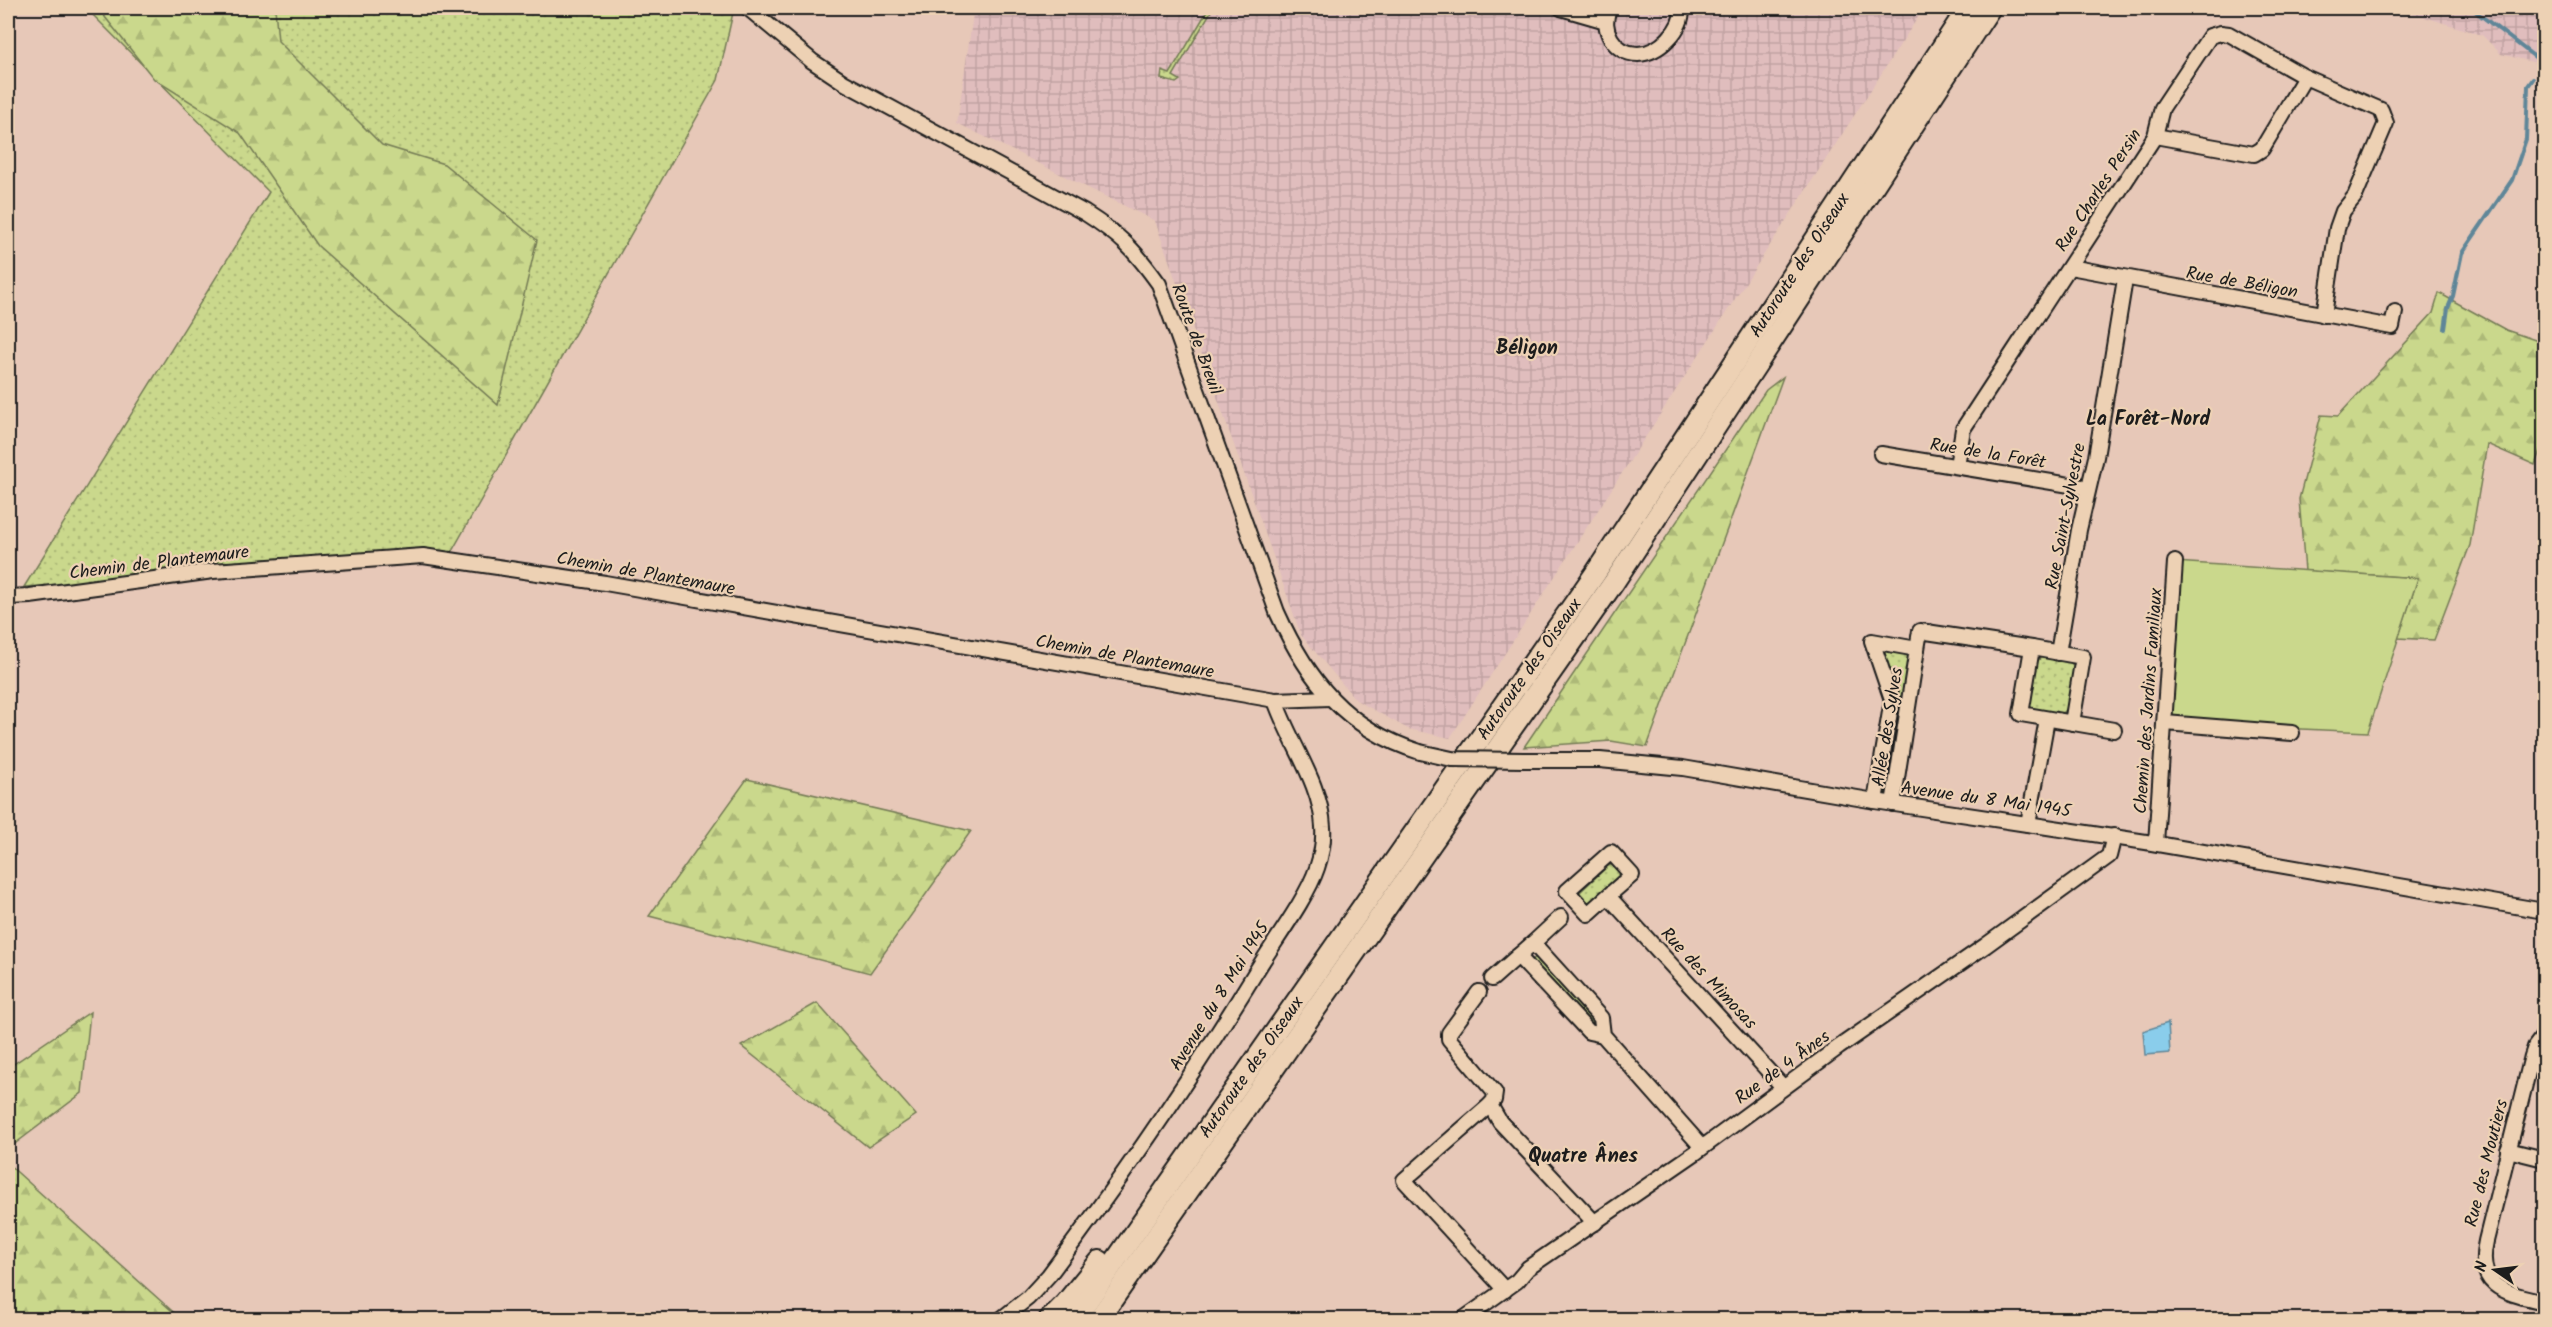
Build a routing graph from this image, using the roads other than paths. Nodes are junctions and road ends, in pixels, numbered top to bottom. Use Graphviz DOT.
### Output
graph roads {
  1 [pos="748,8"];
  2 [pos="1561,8"];
  3 [pos="1610,8"];
  4 [pos="1682,8"];
  5 [pos="1968,8"];
  6 [pos="1990,8"];
  7 [pos="1606,21"];
  8 [pos="2305,77"];
  9 [pos="2155,136"];
  10 [pos="2070,267"];
  11 [pos="2125,279"];
  12 [pos="2395,312"];
  13 [pos="2324,315"];
  14 [pos="1881,454"];
  15 [pos="1957,466"];
  16 [pos="2088,488"];
  17 [pos="2175,562"];
  18 [pos="8,597"];
  19 [pos="2032,648"];
  20 [pos="1917,649"];
  21 [pos="2058,653"];
  22 [pos="1330,698"];
  23 [pos="1275,700"];
  24 [pos="2047,719"];
  25 [pos="2072,723"];
  26 [pos="2164,723"];
  27 [pos="2114,730"];
  28 [pos="2292,733"];
  29 [pos="1420,752"];
  30 [pos="1875,801"];
  31 [pos="1893,804"];
  32 [pos="2028,824"];
  33 [pos="2114,836"];
  34 [pos="2156,843"];
  35 [pos="1608,896"];
  36 [pos="2544,911"];
  37 [pos="1561,917"];
  38 [pos="1533,943"];
  39 [pos="1518,956"];
  40 [pos="1492,979"];
  41 [pos="1479,992"];
  42 [pos="1603,1035"];
  43 [pos="2544,1035"];
  44 [pos="1237,1086"];
  45 [pos="1783,1087"];
  46 [pos="1490,1105"];
  47 [pos="1702,1147"];
  48 [pos="2508,1150"];
  49 [pos="2544,1159"];
  50 [pos="1206,1167"];
  51 [pos="1595,1223"];
  52 [pos="1505,1290"];
  53 [pos="2544,1302"];
  54 [pos="1000,1320"];
  55 [pos="1049,1320"];
  56 [pos="1074,1320"];
  57 [pos="1098,1320"];
  58 [pos="1112,1320"];
  59 [pos="1462,1320"];
  1 -- 22 [label="street, Route de Breuil"];
  2 -- 7 [label="street"];
  3 -- 7 [label="street"];
  4 -- 7 [label="street"];
  5 -- 44 [label="highway, Autoroute des Oiseaux"];
  6 -- 50 [label="highway, Autoroute des Oiseaux"];
  8 -- 9 [label="street"];
  8 -- 9 [label="street, Rue Charles Persin"];
  8 -- 13 [label="street, Rue Charles Persin"];
  9 -- 10 [label="street, Rue Charles Persin"];
  10 -- 11 [label="street, Rue de Béligon"];
  10 -- 15 [label="street, Rue Charles Persin"];
  11 -- 13 [label="street, Rue de Béligon"];
  11 -- 16 [label="street, Rue Saint-Sylvestre"];
  12 -- 13 [label="street, Rue de Béligon"];
  14 -- 15 [label="street, Rue de la Forêt"];
  15 -- 16 [label="street, Rue de la Forêt"];
  16 -- 21 [label="street, Rue Saint-Sylvestre"];
  17 -- 26 [label="street, Chemin des Jardins Familiaux"];
  18 -- 23 [label="street, Chemin de Plantemaure"];
  19 -- 20 [label="street"];
  19 -- 21 [label="street"];
  19 -- 24 [label="street"];
  20 -- 30 [label="street, Allée des Sylves"];
  20 -- 31 [label="street, Allée des Sylves"];
  21 -- 25 [label="street"];
  22 -- 23 [label="street"];
  22 -- 29 [label="street, Route de Breuil"];
  23 -- 54 [label="street, Avenue du 8 Mai 1945"];
  24 -- 25 [label="street"];
  24 -- 32 [label="street"];
  25 -- 27 [label="street"];
  26 -- 28 [label="street"];
  26 -- 34 [label="street, Chemin des Jardins Familiaux"];
  29 -- 30 [label="street, Avenue du 8 Mai 1945, bridge"];
  30 -- 31 [label="street, Avenue du 8 Mai 1945"];
  31 -- 32 [label="street, Avenue du 8 Mai 1945"];
  32 -- 33 [label="street, Avenue du 8 Mai 1945"];
  33 -- 34 [label="street, Avenue du 8 Mai 1945"];
  33 -- 45 [label="street, Rue de 4 Ânes"];
  34 -- 36 [label="street, Avenue du 8 Mai 1945"];
  35 -- 35 [label="street"];
  35 -- 45 [label="street, Rue des Mimosas"];
  37 -- 38 [label="street"];
  38 -- 39 [label="street"];
  38 -- 42 [label="street"];
  39 -- 40 [label="street"];
  39 -- 42 [label="street"];
  41 -- 46 [label="street"];
  42 -- 47 [label="street"];
  43 -- 48 [label="street, Rue des Moutiers"];
  44 -- 55 [label="highway"];
  44 -- 56 [label="highway, Autoroute des Oiseaux"];
  45 -- 47 [label="street, Rue de 4 Ânes"];
  46 -- 51 [label="street"];
  46 -- 52 [label="street"];
  47 -- 51 [label="street, Rue de 4 Ânes"];
  48 -- 49 [label="street"];
  48 -- 53 [label="street, Rue des Moutiers"];
  50 -- 57 [label="highway, Autoroute des Oiseaux"];
  50 -- 58 [label="highway"];
  51 -- 52 [label="street, Rue de 4 Ânes"];
  52 -- 59 [label="street, Rue de 4 Ânes"];
}
